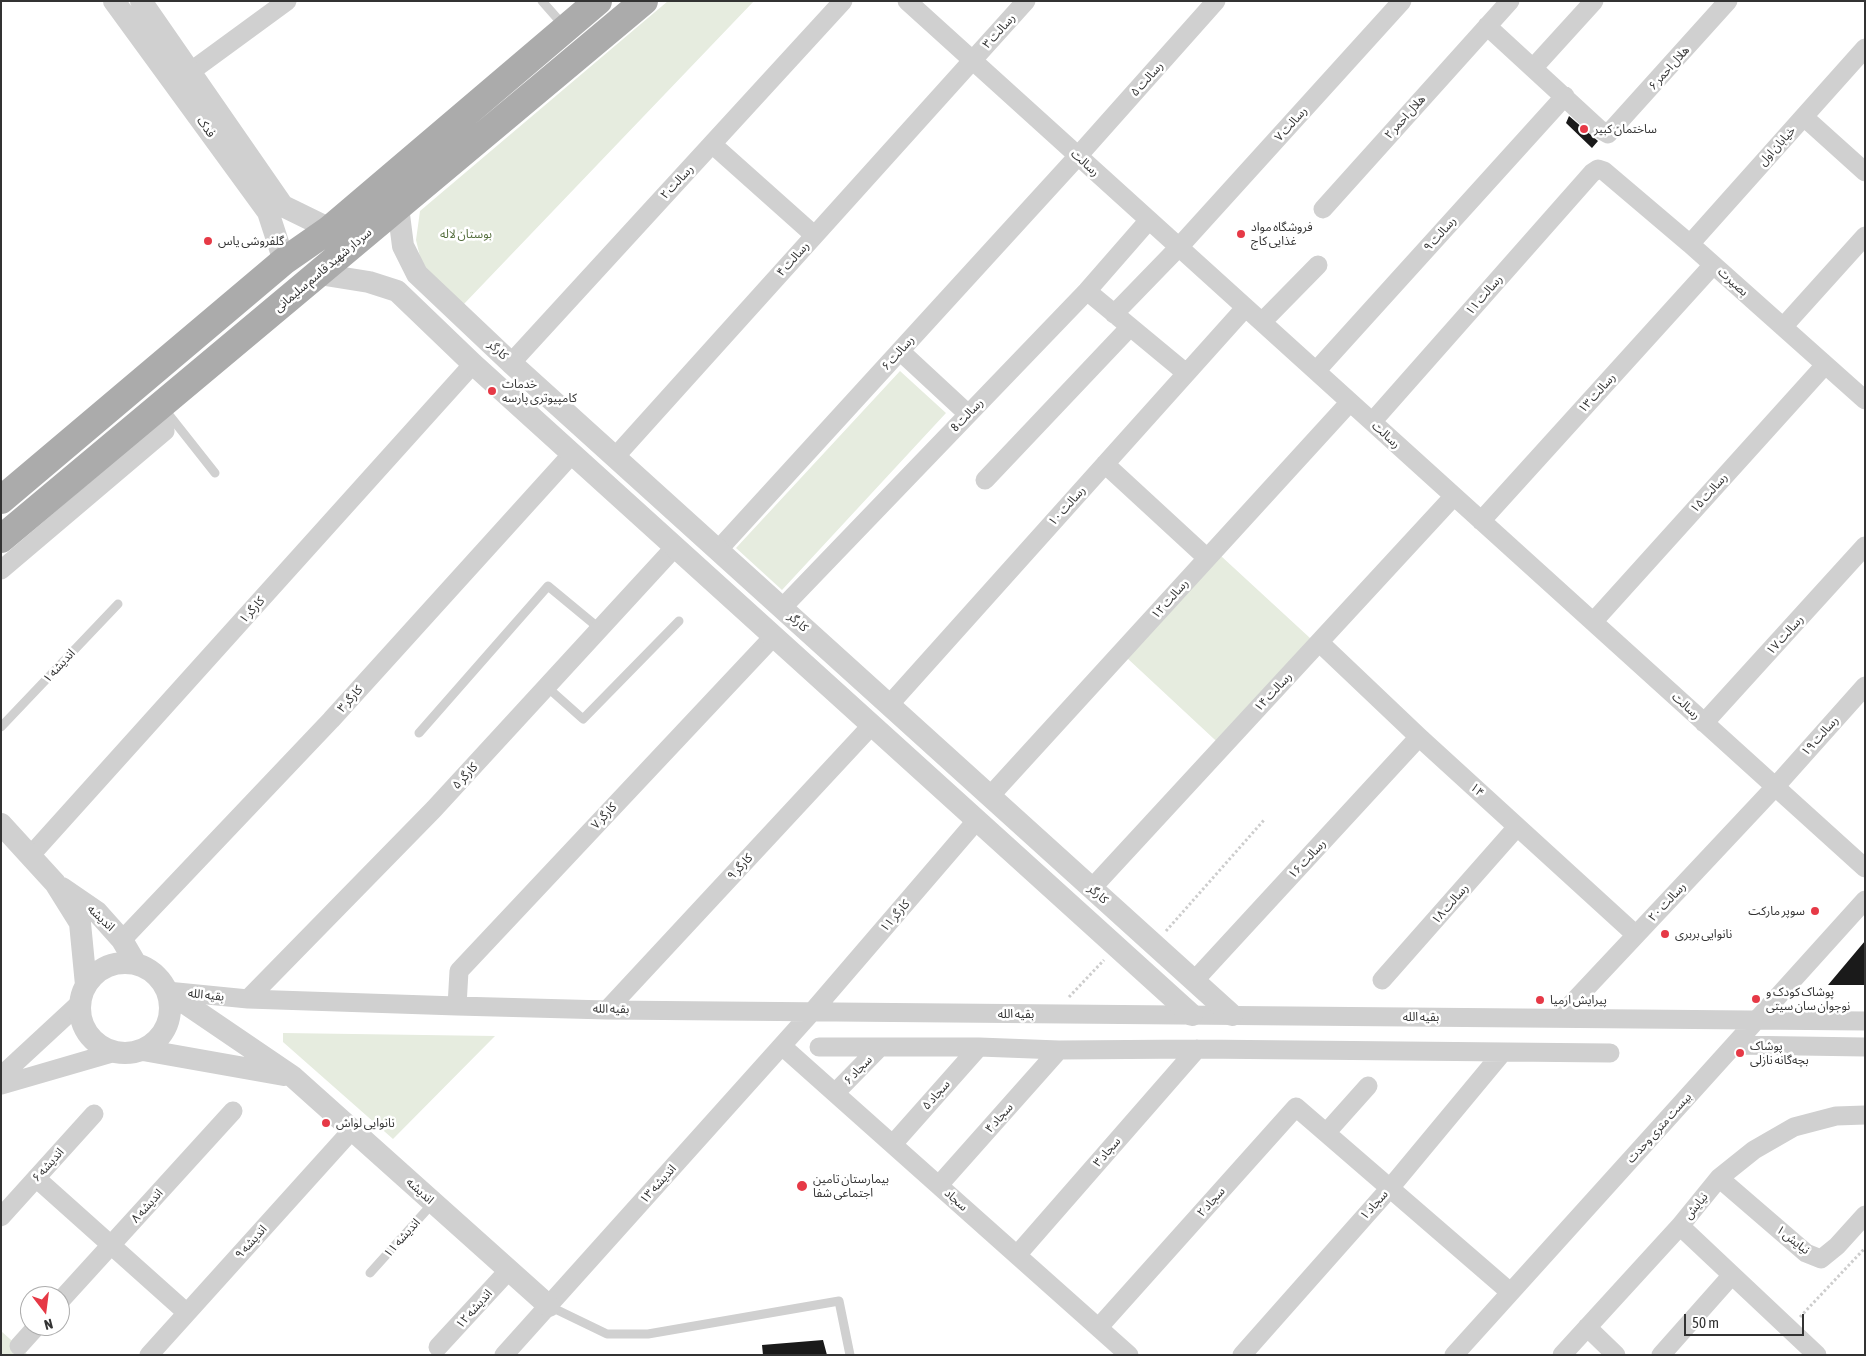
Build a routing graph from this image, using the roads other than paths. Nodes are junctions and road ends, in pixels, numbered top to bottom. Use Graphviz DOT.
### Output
graph roads {
  1 [pos="114,1"];
  2 [pos="141,1"];
  3 [pos="287,1"];
  4 [pos="542,1"];
  5 [pos="598,1"];
  6 [pos="644,1"];
  7 [pos="843,1"];
  8 [pos="907,1"];
  9 [pos="1026,1"];
  10 [pos="1216,1"];
  11 [pos="1510,1"];
  12 [pos="1594,1"];
  13 [pos="1728,1"];
  14 [pos="1396,3"];
  15 [pos="1487,26"];
  16 [pos="566,28"];
  17 [pos="1865,48"];
  18 [pos="972,60"];
  19 [pos="1534,67"];
  20 [pos="190,72"];
  21 [pos="1565,96"];
  22 [pos="1804,117"];
  23 [pos="712,144"];
  24 [pos="1078,156"];
  25 [pos="1598,169"];
  26 [pos="1865,172"];
  27 [pos="398,207"];
  28 [pos="276,209"];
  29 [pos="1323,209"];
  30 [pos="1149,220"];
  31 [pos="330,229"];
  32 [pos="814,235"];
  33 [pos="1865,236"];
  34 [pos="1690,244"];
  35 [pos="1179,247"];
  36 [pos="284,261"];
  37 [pos="1318,265"];
  38 [pos="1713,265"];
  39 [pos="319,274"];
  40 [pos="418,274"];
  41 [pos="397,291"];
  42 [pos="1087,291"];
  43 [pos="1246,308"];
  44 [pos="1114,314"];
  45 [pos="1262,322"];
  46 [pos="1130,327"];
  47 [pos="1783,327"];
  48 [pos="900,351"];
  49 [pos="512,363"];
  50 [pos="473,364"];
  51 [pos="1826,365"];
  52 [pos="1316,371"];
  53 [pos="1186,373"];
  54 [pos="1865,400"];
  55 [pos="1350,402"];
  56 [pos="162,405"];
  57 [pos="968,414"];
  58 [pos="1372,422"];
  59 [pos="572,454"];
  60 [pos="615,457"];
  61 [pos="1105,464"];
  62 [pos="215,473"];
  63 [pos="986,480"];
  64 [pos="651,490"];
  65 [pos="1454,496"];
  66 [pos="1,500"];
  67 [pos="633,509"];
  68 [pos="1481,521"];
  69 [pos="1,539"];
  70 [pos="1865,546"];
  71 [pos="675,547"];
  72 [pos="718,550"];
  73 [pos="1207,558"];
  74 [pos="1,570"];
  75 [pos="118,604"];
  76 [pos="782,608"];
  77 [pos="679,621"];
  78 [pos="1592,622"];
  79 [pos="600,629"];
  80 [pos="774,636"];
  81 [pos="1319,642"];
  82 [pos="547,686"];
  83 [pos="1865,686"];
  84 [pos="889,705"];
  85 [pos="1704,723"];
  86 [pos="872,725"];
  87 [pos="1,727"];
  88 [pos="419,733"];
  89 [pos="1419,737"];
  90 [pos="1775,787"];
  91 [pos="990,796"];
  92 [pos="977,820"];
  93 [pos="1517,827"];
  94 [pos="4,831"];
  95 [pos="30,856"];
  96 [pos="1865,868"];
  97 [pos="55,883"];
  98 [pos="1092,888"];
  99 [pos="1865,900"];
  100 [pos="1636,936"];
  101 [pos="122,940"];
  102 [pos="136,964"];
  103 [pos="1382,980"];
  104 [pos="1194,981"];
  105 [pos="167,991"];
  106 [pos="83,994"];
  107 [pos="248,998"];
  108 [pos="457,1006"];
  109 [pos="607,1010"];
  110 [pos="812,1012"];
  111 [pos="1192,1015"];
  112 [pos="1232,1015"];
  113 [pos="1559,1018"];
  114 [pos="1756,1020"];
  115 [pos="1865,1021"];
  116 [pos="1734,1045"];
  117 [pos="782,1046"];
  118 [pos="819,1046"];
  119 [pos="880,1046"];
  120 [pos="979,1047"];
  121 [pos="1865,1047"];
  122 [pos="1197,1049"];
  123 [pos="143,1050"];
  124 [pos="1059,1050"];
  125 [pos="115,1052"];
  126 [pos="1503,1052"];
  127 [pos="1610,1053"];
  128 [pos="1,1076"];
  129 [pos="292,1076"];
  130 [pos="1,1085"];
  131 [pos="1368,1086"];
  132 [pos="835,1093"];
  133 [pos="234,1111"];
  134 [pos="94,1114"];
  135 [pos="1865,1115"];
  136 [pos="352,1130"];
  137 [pos="1326,1133"];
  138 [pos="892,1144"];
  139 [pos="36,1178"];
  140 [pos="1719,1178"];
  141 [pos="939,1185"];
  142 [pos="1390,1188"];
  143 [pos="433,1203"];
  144 [pos="1865,1215"];
  145 [pos="1,1217"];
  146 [pos="1680,1226"];
  147 [pos="111,1245"];
  148 [pos="1017,1255"];
  149 [pos="509,1270"];
  150 [pos="370,1273"];
  151 [pos="1732,1275"];
  152 [pos="70,1290"];
  153 [pos="1510,1292"];
  154 [pos="549,1306"];
  155 [pos="187,1313"];
  156 [pos="1098,1327"];
  157 [pos="1587,1327"];
  158 [pos="28,1336"];
  159 [pos="19,1346"];
  160 [pos="438,1347"];
  161 [pos="149,1355"];
  162 [pos="504,1355"];
  163 [pos="850,1355"];
  164 [pos="1129,1355"];
  165 [pos="1242,1355"];
  166 [pos="1454,1355"];
  167 [pos="1562,1355"];
  168 [pos="1616,1355"];
  169 [pos="1662,1355"];
  170 [pos="1817,1355"];
  1 -- 28 [label="street, فدک"];
  2 -- 20 [label="street, فدک"];
  3 -- 20 [label="street"];
  4 -- 16 [label="lane"];
  5 -- 16 [label="main road"];
  6 -- 27 [label="main road, سردار شهید قاسم سلیمانی"];
  7 -- 23 [label="street, رسالت ۲"];
  8 -- 18 [label="street, رسالت"];
  9 -- 18 [label="street, رسالت ۳"];
  10 -- 24 [label="street, رسالت ۵"];
  11 -- 15 [label="street, هلال احمر ۲"];
  12 -- 19 [label="street"];
  13 -- 21 [label="street, هلال احمر ۶"];
  14 -- 35 [label="street, رسالت ۷"];
  15 -- 19 [label="street"];
  15 -- 29 [label="street, هلال احمر ۲"];
  16 -- 31 [label="main road"];
  17 -- 22 [label="street, خیابان اول"];
  18 -- 24 [label="street, رسالت"];
  18 -- 32 [label="street, رسالت ۴"];
  19 -- 21 [label="street"];
  20 -- 28 [label="street, فدک"];
  21 -- 52 [label="street, رسالت ۹"];
  22 -- 26 [label="street"];
  22 -- 34 [label="street, خیابان اول"];
  23 -- 32 [label="street"];
  23 -- 49 [label="street, رسالت ۲"];
  24 -- 30 [label="street, رسالت"];
  24 -- 48 [label="street, رسالت ۶"];
  25 -- 34 [label="street, بصیرت"];
  25 -- 58 [label="street, رسالت ۱۱"];
  27 -- 39 [label="main road, سردار شهید قاسم سلیمانی"];
  27 -- 40 [label="street, کارگر"];
  28 -- 31 [label="street, فدک"];
  28 -- 36 [label="street, فدک"];
  30 -- 35 [label="street, رسالت"];
  30 -- 42 [label="street, رسالت 8"];
  31 -- 36 [label="main road"];
  32 -- 60 [label="street, رسالت ۴"];
  33 -- 47 [label="street"];
  34 -- 38 [label="street, بصیرت"];
  35 -- 43 [label="street, رسالت"];
  35 -- 44 [label="street, رسالت ۷"];
  36 -- 66 [label="main road"];
  37 -- 45 [label="street"];
  38 -- 47 [label="street, بصیرت"];
  38 -- 68 [label="street, رسالت ۱۳"];
  39 -- 41 [label="street"];
  39 -- 56 [label="main road, سردار شهید قاسم سلیمانی"];
  40 -- 41 [label="street"];
  40 -- 49 [label="street, کارگر"];
  41 -- 50 [label="street"];
  42 -- 44 [label="street"];
  42 -- 57 [label="street, رسالت 8"];
  43 -- 45 [label="street, رسالت"];
  43 -- 53 [label="street, رسالت ۱۰"];
  44 -- 46 [label="street"];
  45 -- 52 [label="street, رسالت"];
  46 -- 53 [label="street"];
  46 -- 63 [label="street"];
  47 -- 51 [label="street, بصیرت"];
  48 -- 57 [label="street"];
  48 -- 72 [label="street, رسالت ۶"];
  49 -- 60 [label="street, کارگر"];
  50 -- 59 [label="street"];
  50 -- 95 [label="street, کارگر ۱"];
  51 -- 54 [label="street, بصیرت"];
  51 -- 78 [label="street, رسالت ۱۵"];
  52 -- 55 [label="street, رسالت"];
  53 -- 61 [label="street, رسالت ۱۰"];
  55 -- 58 [label="street, رسالت"];
  55 -- 73 [label="street, رسالت ۱۲"];
  56 -- 62 [label="lane"];
  56 -- 69 [label="main road, سردار شهید قاسم سلیمانی"];
  56 -- 74 [label="street"];
  57 -- 76 [label="street, رسالت 8"];
  58 -- 65 [label="street, رسالت"];
  59 -- 67 [label="street"];
  59 -- 101 [label="street, کارگر ۳"];
  60 -- 64 [label="street, کارگر"];
  61 -- 73 [label="street"];
  61 -- 84 [label="street, رسالت ۱۰"];
  64 -- 67 [label="street"];
  64 -- 72 [label="street, کارگر"];
  65 -- 68 [label="street, رسالت"];
  65 -- 81 [label="street, رسالت ۱۴"];
  67 -- 71 [label="street"];
  68 -- 78 [label="street, رسالت"];
  70 -- 85 [label="street, رسالت ۱۷"];
  71 -- 79 [label="street, کارگر ۵"];
  71 -- 80 [label="street"];
  72 -- 76 [label="street, کارگر"];
  73 -- 91 [label="street, رسالت ۱۲"];
  75 -- 87 [label="lane, اندیشه ۱"];
  76 -- 84 [label="street, کارگر"];
  77 -- 82 [label="lane"];
  78 -- 85 [label="street, رسالت"];
  79 -- 82 [label="street, کارگر ۵"];
  79 -- 88 [label="lane"];
  80 -- 86 [label="street"];
  80 -- 108 [label="street, کارگر ۷"];
  81 -- 89 [label="street, ۱۴"];
  81 -- 98 [label="street, رسالت ۱۴"];
  82 -- 107 [label="street, کارگر ۵"];
  83 -- 90 [label="street, رسالت ۱۹"];
  84 -- 91 [label="street, کارگر"];
  85 -- 90 [label="street, رسالت"];
  86 -- 92 [label="street"];
  86 -- 109 [label="street, کارگر ۹"];
  89 -- 93 [label="street, ۱۴"];
  89 -- 104 [label="street, رسالت ۱۶"];
  90 -- 96 [label="street, رسالت"];
  90 -- 100 [label="street, رسالت ۲۰"];
  91 -- 98 [label="street, کارگر"];
  92 -- 110 [label="street, کارگر ۱۱"];
  92 -- 111 [label="street"];
  93 -- 100 [label="street, ۱۴"];
  93 -- 103 [label="street, رسالت ۱۸"];
  94 -- 95 [label="street, اندیشه"];
  95 -- 97 [label="street, اندیشه"];
  97 -- 101 [label="street, اندیشه"];
  97 -- 106 [label="street, اندیشه"];
  98 -- 104 [label="street, کارگر"];
  99 -- 114 [label="street, بیست متری وحدت"];
  100 -- 113 [label="street, رسالت ۲۰"];
  101 -- 102 [label="street, اندیشه"];
  102 -- 105 [label="street, اندیشه"];
  102 -- 106 [label="street"];
  104 -- 112 [label="street, کارگر"];
  105 -- 107 [label="street, بقیه الله"];
  105 -- 123 [label="street"];
  105 -- 129 [label="street, اندیشه"];
  106 -- 125 [label="street, اندیشه"];
  106 -- 128 [label="street"];
  107 -- 108 [label="street, بقیه الله"];
  108 -- 109 [label="street, بقیه الله"];
  109 -- 110 [label="street, بقیه الله"];
  110 -- 111 [label="street, بقیه الله"];
  110 -- 117 [label="street, اندیشه ۱۳"];
  111 -- 112 [label="street, بقیه الله"];
  112 -- 113 [label="street, بقیه الله"];
  113 -- 114 [label="street, بقیه الله"];
  114 -- 115 [label="street, بقیه الله"];
  114 -- 116 [label="street, بیست متری وحدت"];
  116 -- 121 [label="street"];
  116 -- 153 [label="street, بیست متری وحدت"];
  117 -- 132 [label="street, سجاد"];
  117 -- 154 [label="street, اندیشه ۱۳"];
  118 -- 119 [label="street"];
  119 -- 120 [label="street"];
  119 -- 132 [label="street, سجاد ۶"];
  120 -- 124 [label="street"];
  120 -- 138 [label="street, سجاد ۵"];
  122 -- 124 [label="street"];
  122 -- 126 [label="street"];
  122 -- 148 [label="street, سجاد ۳"];
  123 -- 125 [label="street"];
  123 -- 129 [label="street"];
  124 -- 141 [label="street, سجاد ۴"];
  125 -- 130 [label="street"];
  126 -- 127 [label="street"];
  126 -- 142 [label="street, سجاد ۱"];
  129 -- 136 [label="street, اندیشه"];
  131 -- 137 [label="street"];
  132 -- 138 [label="street, سجاد"];
  133 -- 147 [label="street, اندیشه ۸"];
  134 -- 139 [label="street, اندیشه ۶"];
  135 -- 140 [label="street, نیایش"];
  136 -- 143 [label="street, اندیشه"];
  136 -- 155 [label="street, اندیشه ۹"];
  137 -- 142 [label="street, سجاد ۲"];
  137 -- 156 [label="street, سجاد ۲"];
  138 -- 141 [label="street, سجاد"];
  139 -- 145 [label="street, اندیشه ۶"];
  139 -- 147 [label="street"];
  140 -- 144 [label="street, نیایش ۱"];
  140 -- 146 [label="street, نیایش"];
  141 -- 148 [label="street, سجاد"];
  142 -- 153 [label="street, سجاد ۲"];
  142 -- 165 [label="street, سجاد ۱"];
  143 -- 149 [label="street, اندیشه"];
  143 -- 150 [label="lane, اندیشه ۱۱"];
  146 -- 151 [label="street"];
  146 -- 157 [label="street, نیایش"];
  147 -- 152 [label="street, اندیشه ۸"];
  147 -- 155 [label="street"];
  148 -- 156 [label="street, سجاد"];
  149 -- 154 [label="street, اندیشه"];
  149 -- 160 [label="street, اندیشه ۱۲"];
  151 -- 169 [label="street"];
  151 -- 170 [label="street"];
  153 -- 166 [label="street, بیست متری وحدت"];
  154 -- 162 [label="street, اندیشه ۱۳"];
  154 -- 163 [label="lane"];
  155 -- 161 [label="street, اندیشه ۹"];
  156 -- 164 [label="street, سجاد"];
  157 -- 167 [label="street, نیایش"];
  157 -- 168 [label="street"];
  158 -- 159 [label="street"];
}
